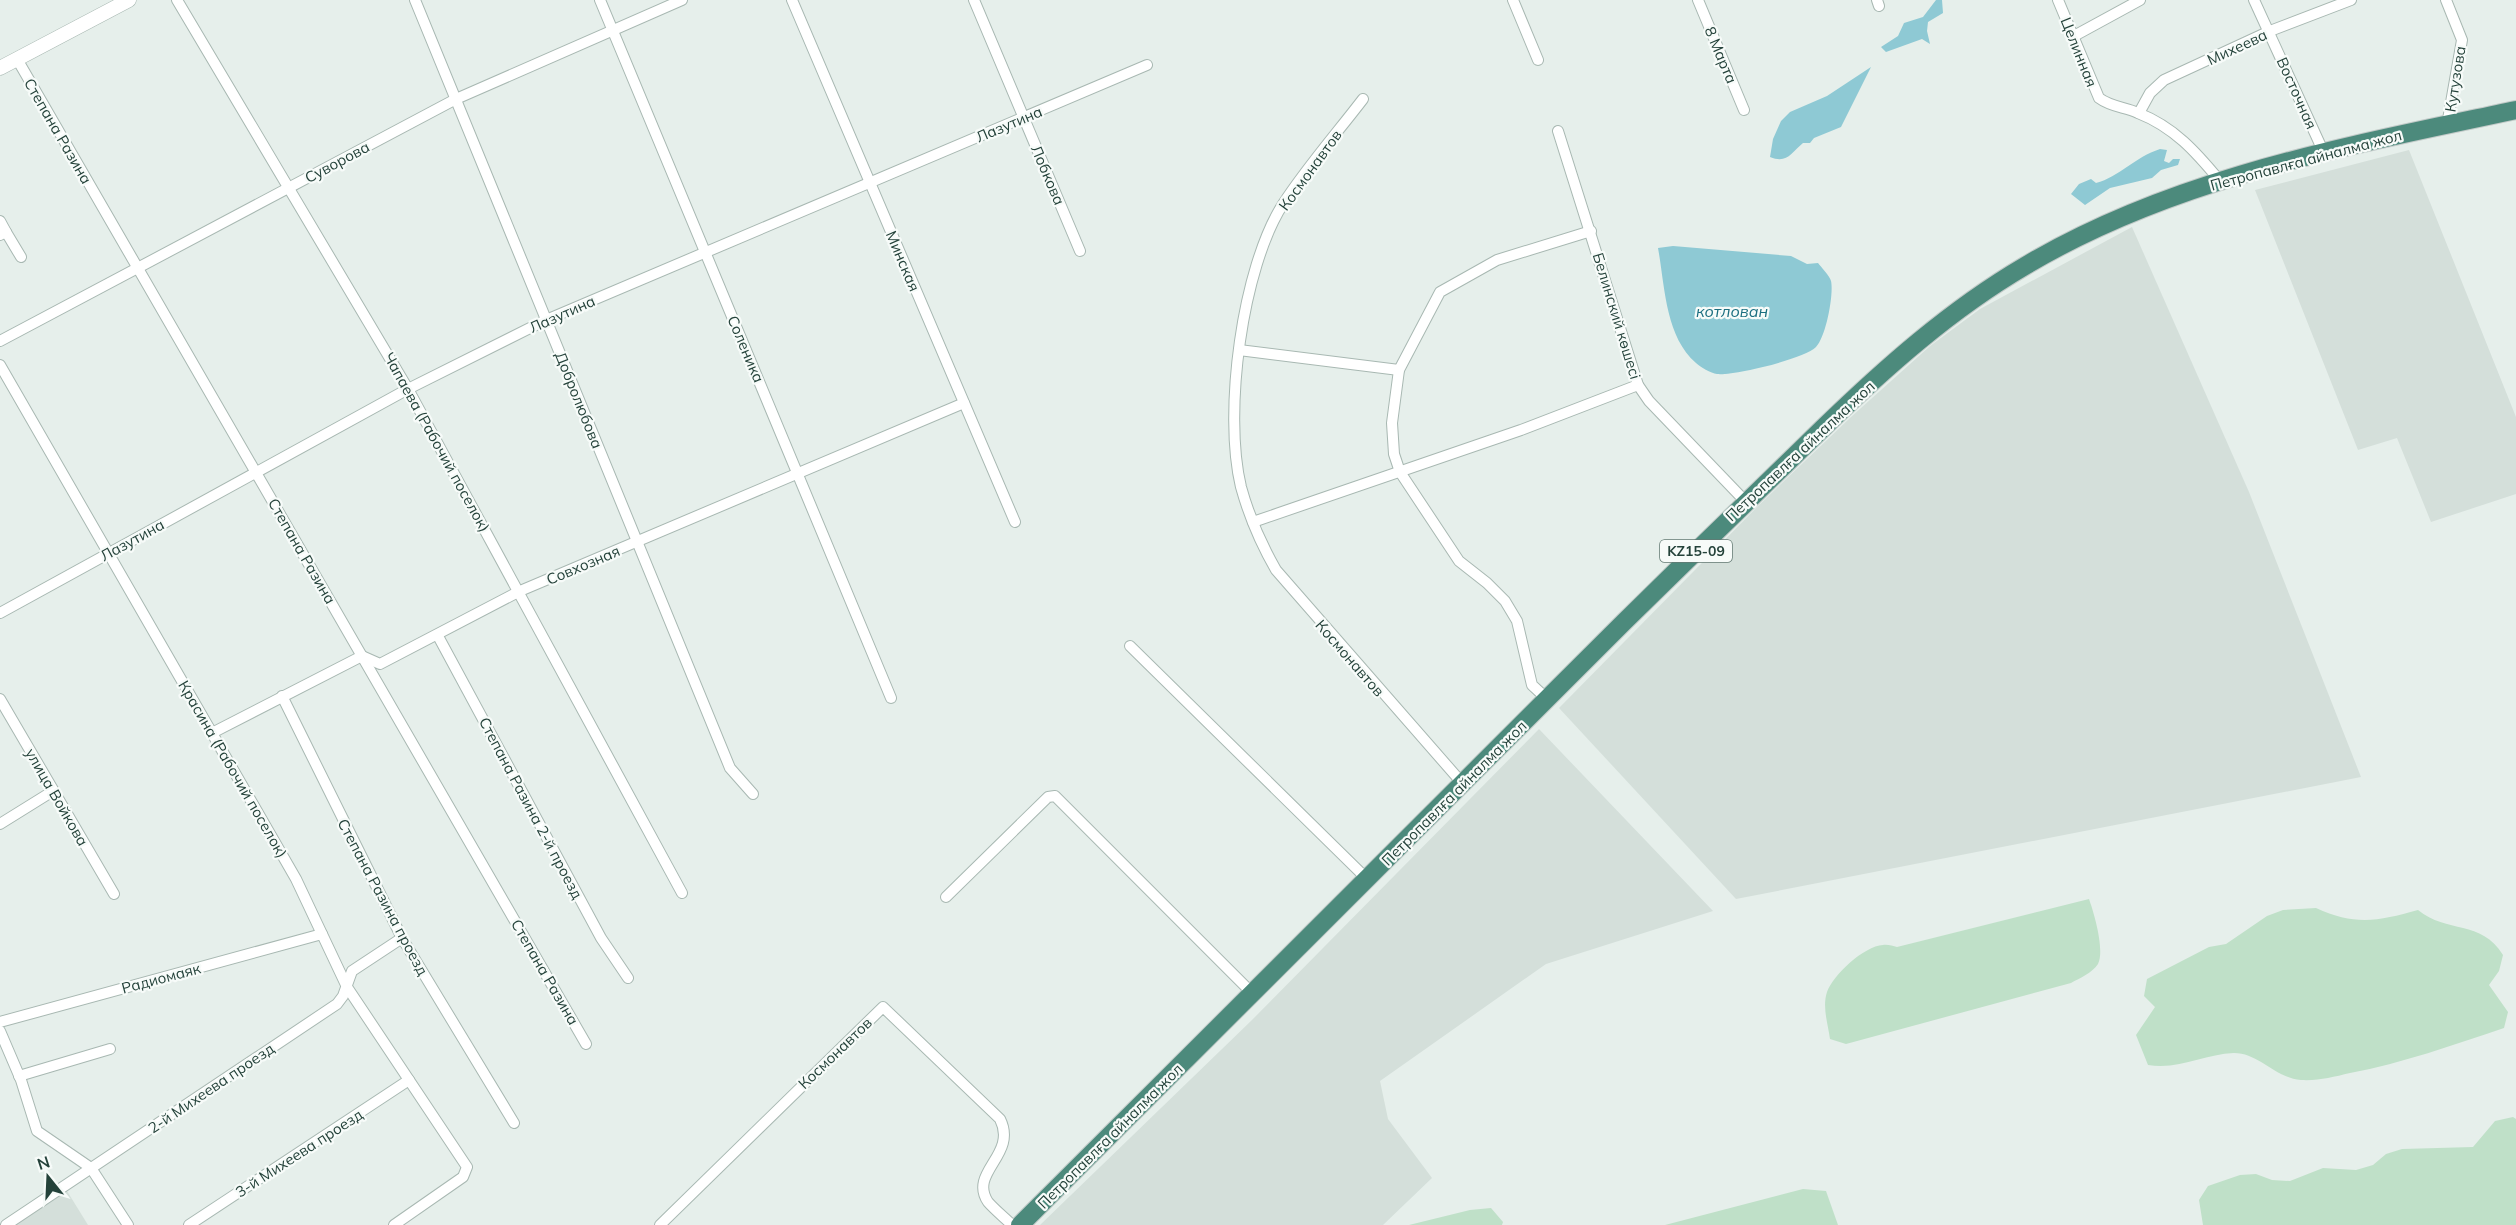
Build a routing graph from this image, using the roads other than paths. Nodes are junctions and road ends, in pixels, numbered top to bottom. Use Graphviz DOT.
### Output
graph roads {
  1 [pos="129,0"];
  2 [pos="177,0"];
  3 [pos="415,0"];
  4 [pos="600,0"];
  5 [pos="682,0"];
  6 [pos="792,0"];
  7 [pos="974,0"];
  8 [pos="1513,0"];
  9 [pos="1698,0"];
  10 [pos="2058,0"];
  11 [pos="2140,0"];
  12 [pos="2254,0"];
  13 [pos="2351,0"];
  14 [pos="2446,0"];
  15 [pos="613,31"];
  16 [pos="2270,32"];
  17 [pos="2074,36"];
  18 [pos="17,59"];
  19 [pos="1538,60"];
  20 [pos="1148,65"];
  21 [pos="0,68"];
  22 [pos="456,99"];
  23 [pos="1363,99"];
  24 [pos="1744,110"];
  25 [pos="2516,110"];
  26 [pos="2139,113"];
  27 [pos="1024,118"];
  28 [pos="2447,125"];
  29 [pos="1558,131"];
  30 [pos="2324,153"];
  31 [pos="2220,181"];
  32 [pos="870,183"];
  33 [pos="289,188"];
  34 [pos="0,221"];
  35 [pos="1591,231"];
  36 [pos="3,234"];
  37 [pos="1080,251"];
  38 [pos="705,252"];
  39 [pos="21,257"];
  40 [pos="138,268"];
  41 [pos="546,320"];
  42 [pos="0,341"];
  43 [pos="1239,350"];
  44 [pos="0,365"];
  45 [pos="1399,370"];
  46 [pos="1638,385"];
  47 [pos="408,388"];
  48 [pos="964,404"];
  49 [pos="256,472"];
  50 [pos="1400,472"];
  51 [pos="798,474"];
  52 [pos="1745,501"];
  53 [pos="1015,522"];
  54 [pos="1253,522"];
  55 [pos="637,542"];
  56 [pos="108,553"];
  57 [pos="520,591"];
  58 [pos="0,613"];
  59 [pos="438,636"];
  60 [pos="1130,646"];
  61 [pos="362,656"];
  62 [pos="282,696"];
  63 [pos="891,698"];
  64 [pos="0,699"];
  65 [pos="1547,699"];
  66 [pos="212,733"];
  67 [pos="1463,784"];
  68 [pos="53,792"];
  69 [pos="753,794"];
  70 [pos="0,824"];
  71 [pos="1368,879"];
  72 [pos="682,893"];
  73 [pos="114,894"];
  74 [pos="945,897"];
  75 [pos="322,934"];
  76 [pos="402,938"];
  77 [pos="628,978"];
  78 [pos="347,987"];
  79 [pos="1253,994"];
  80 [pos="0,1022"];
  81 [pos="0,1031"];
  82 [pos="586,1044"];
  83 [pos="110,1049"];
  84 [pos="19,1076"];
  85 [pos="410,1080"];
  86 [pos="513,1123"];
  87 [pos="91,1168"];
  88 [pos="6,1225"];
  89 [pos="128,1225"];
  90 [pos="189,1225"];
  91 [pos="394,1225"];
  92 [pos="660,1225"];
  93 [pos="1012,1225"];
  94 [pos="1020,1225"];
  1 -- 18 [label="street"];
  2 -- 33 [label="street, Чапаева (Рабочий поселок)"];
  3 -- 22 [label="street, Добролюбова"];
  4 -- 15 [label="street, Соленика"];
  5 -- 15 [label="street, Суворова"];
  6 -- 32 [label="street, Минская"];
  7 -- 27 [label="street, Лобкова"];
  8 -- 19 [label="street"];
  9 -- 24 [label="street, 8 Марта"];
  10 -- 17 [label="street, Целинная"];
  11 -- 17 [label="street"];
  12 -- 16 [label="street, Восточная"];
  13 -- 16 [label="street, Михеева"];
  14 -- 28 [label="street, Кутузова"];
  15 -- 22 [label="street, Суворова"];
  15 -- 38 [label="street, Соленика"];
  16 -- 26 [label="street, Михеева"];
  16 -- 30 [label="street, Восточная"];
  17 -- 26 [label="street, Целинная"];
  18 -- 21 [label="street"];
  18 -- 40 [label="street, Степана Разина"];
  20 -- 27 [label="street, Лазутина"];
  22 -- 33 [label="street, Суворова"];
  22 -- 41 [label="street, Добролюбова"];
  23 -- 43 [label="street, Космонавтов"];
  25 -- 28 [label="highway, Петропавлға айналма жол / KZ15-09"];
  26 -- 31 [label="street, Целинная"];
  27 -- 32 [label="street, Лазутина"];
  27 -- 37 [label="street, Лобкова"];
  28 -- 30 [label="highway, Петропавлға айналма жол / KZ15-09"];
  29 -- 35 [label="street, Белинский көшесі"];
  30 -- 31 [label="highway, Петропавлға айналма жол / KZ15-09"];
  31 -- 52 [label="highway, Петропавлға айналма жол / KZ15-09"];
  32 -- 38 [label="street, Лазутина"];
  32 -- 48 [label="street, Минская"];
  33 -- 40 [label="street, Суворова"];
  33 -- 47 [label="street, Чапаева (Рабочий поселок)"];
  34 -- 36 [label="street"];
  35 -- 45 [label="street"];
  35 -- 46 [label="street, Белинский көшесі"];
  36 -- 39 [label="street"];
  38 -- 41 [label="street, Лазутина"];
  38 -- 51 [label="street, Соленика"];
  40 -- 42 [label="street, Суворова"];
  40 -- 49 [label="street, Степана Разина"];
  41 -- 47 [label="street, Лазутина"];
  41 -- 55 [label="street, Добролюбова"];
  43 -- 45 [label="street"];
  43 -- 54 [label="street, Космонавтов"];
  44 -- 56 [label="street, Красина (Рабочий поселок)"];
  45 -- 50 [label="street"];
  46 -- 50 [label="street"];
  46 -- 52 [label="street, Белинский көшесі"];
  47 -- 49 [label="street, Лазутина"];
  47 -- 57 [label="street, Чапаева (Рабочий поселок)"];
  48 -- 51 [label="street, Совхозная"];
  48 -- 53 [label="street, Минская"];
  49 -- 56 [label="street, Лазутина"];
  49 -- 61 [label="street, Степана Разина"];
  50 -- 54 [label="street"];
  50 -- 65 [label="street"];
  51 -- 55 [label="street, Совхозная"];
  51 -- 63 [label="street, Соленика"];
  52 -- 65 [label="highway, Петропавлға айналма жол / KZ15-09"];
  54 -- 67 [label="street, Космонавтов"];
  55 -- 57 [label="street, Совхозная"];
  55 -- 69 [label="street, Добролюбова"];
  56 -- 58 [label="street, Лазутина"];
  56 -- 66 [label="street, Красина (Рабочий поселок)"];
  57 -- 59 [label="street, Совхозная"];
  57 -- 72 [label="street, Чапаева (Рабочий поселок)"];
  59 -- 61 [label="street, Совхозная"];
  59 -- 77 [label="street, Степана Разина 2-й проезд"];
  60 -- 71 [label="street"];
  61 -- 62 [label="street"];
  61 -- 82 [label="street, Степана Разина"];
  62 -- 66 [label="street"];
  62 -- 76 [label="street, Степана Разина проезд"];
  64 -- 68 [label="street, улица Войкова"];
  65 -- 67 [label="highway, Петропавлға айналма жол / KZ15-09"];
  66 -- 75 [label="street, Красина (Рабочий поселок)"];
  67 -- 71 [label="highway, Петропавлға айналма жол / KZ15-09"];
  68 -- 70 [label="street"];
  68 -- 73 [label="street, улица Войкова"];
  71 -- 79 [label="highway, Петропавлға айналма жол / KZ15-09"];
  74 -- 79 [label="street"];
  75 -- 78 [label="street, Красина (Рабочий поселок)"];
  75 -- 80 [label="street, Радиомаяк"];
  76 -- 78 [label="street, 2-й Михеева проезд"];
  76 -- 86 [label="street, Степана Разина проезд"];
  78 -- 85 [label="street, Красина (Рабочий поселок)"];
  78 -- 87 [label="street, 2-й Михеева проезд"];
  79 -- 94 [label="highway, Петропавлға айналма жол / KZ15-09"];
  81 -- 84 [label="street"];
  83 -- 84 [label="street"];
  84 -- 87 [label="street"];
  85 -- 90 [label="street, 3-й Михеева проезд"];
  85 -- 91 [label="street, Красина (Рабочий поселок)"];
  87 -- 88 [label="street, 2-й Михеева проезд"];
  87 -- 89 [label="street"];
  92 -- 93 [label="street, Космонавтов"];
}
